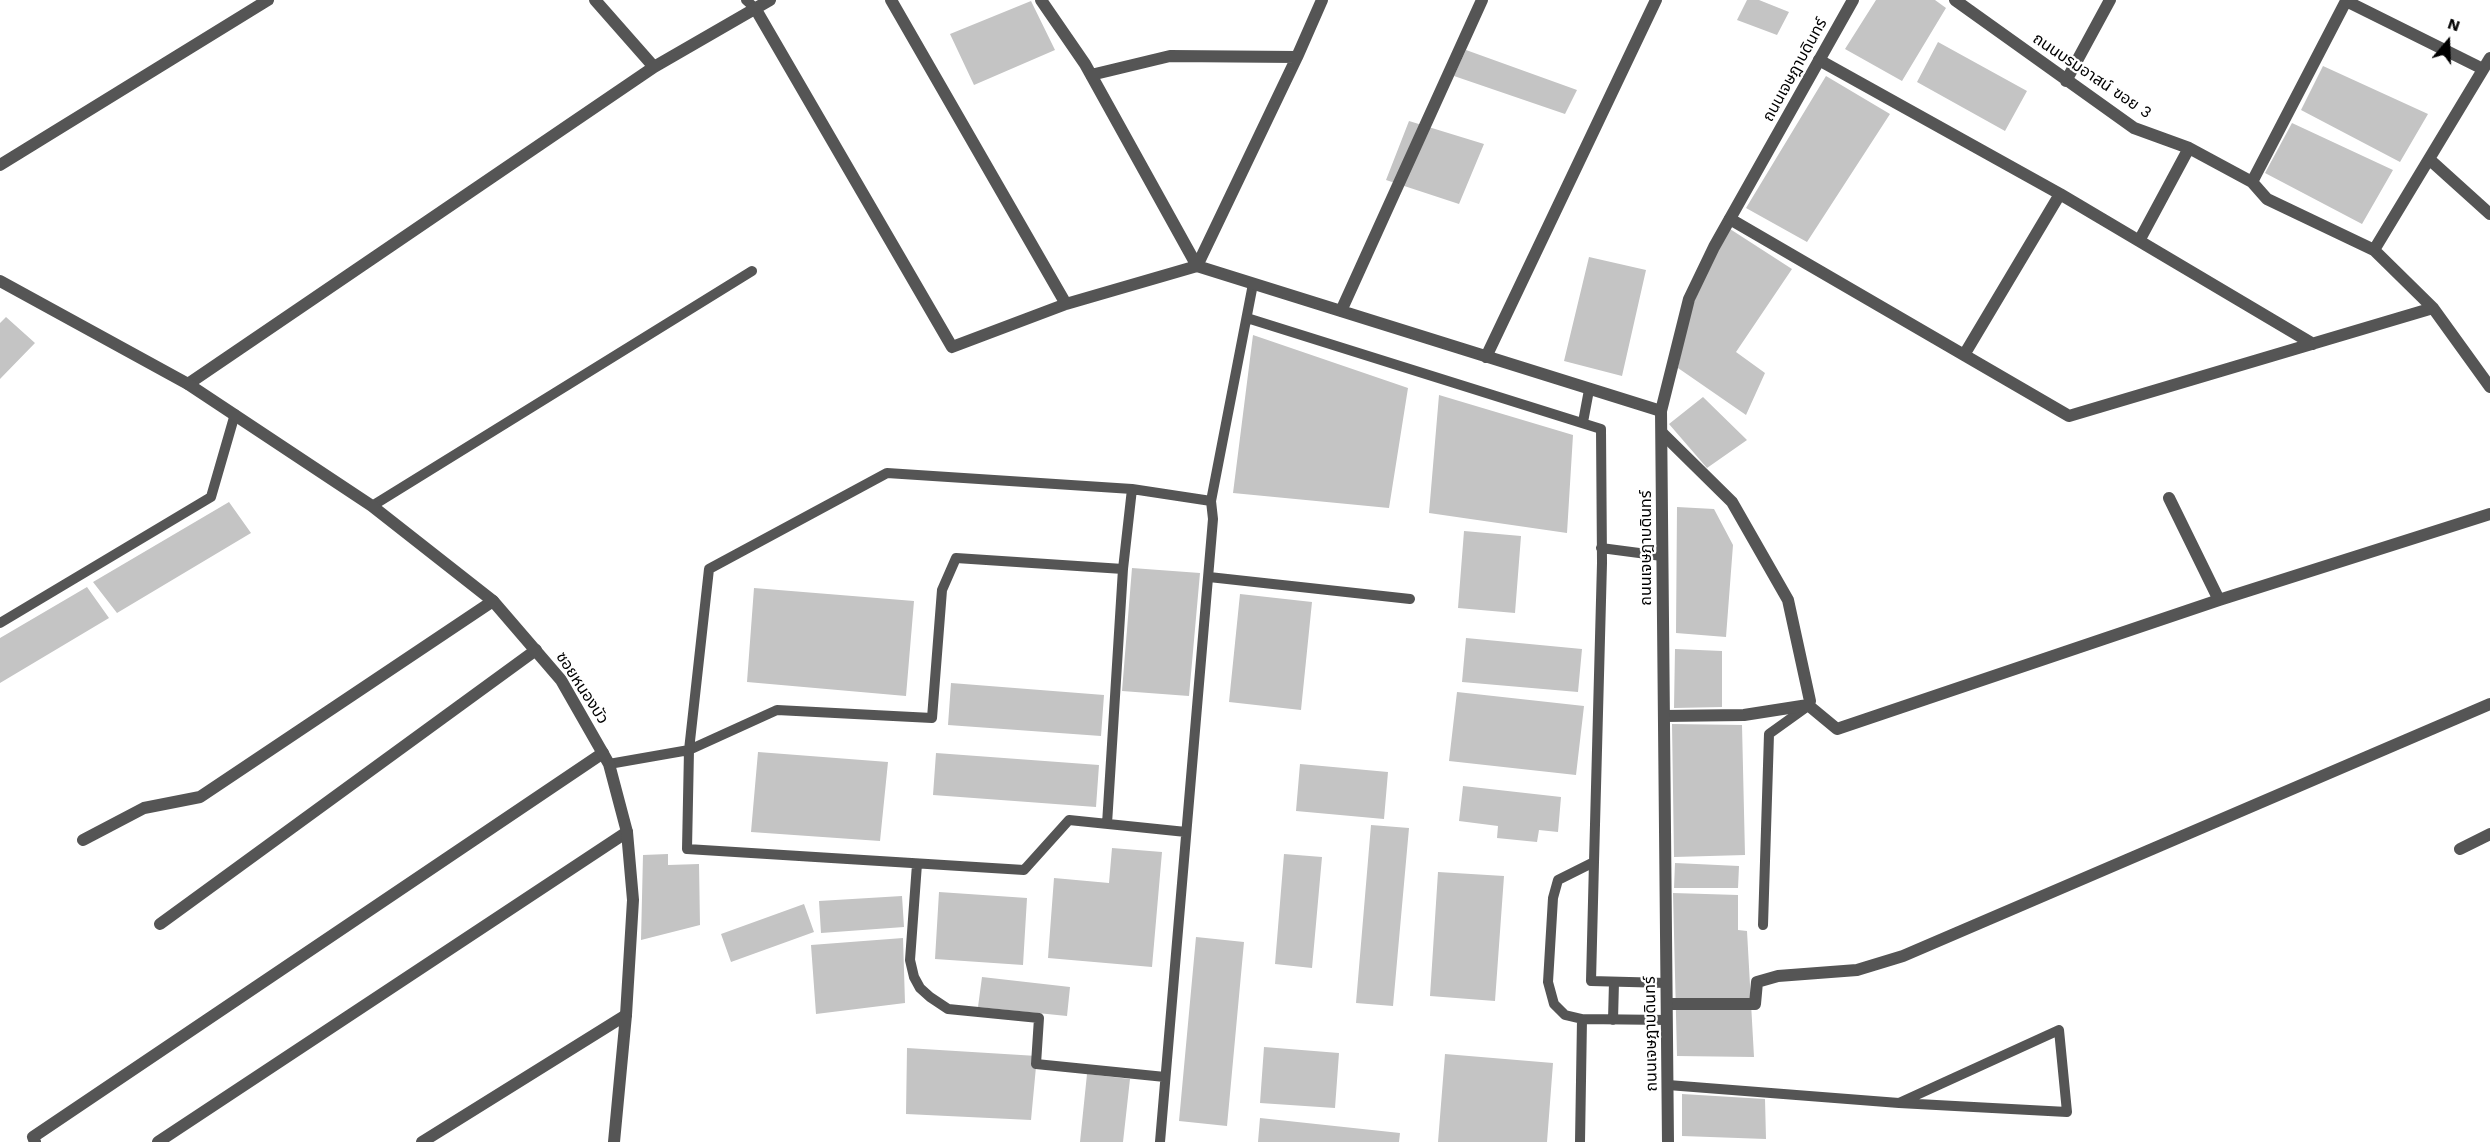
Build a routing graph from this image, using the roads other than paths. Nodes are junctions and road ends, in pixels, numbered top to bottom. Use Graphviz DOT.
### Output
graph roads {
  1 [pos="268,0"];
  2 [pos="595,0"];
  3 [pos="770,0"];
  4 [pos="891,0"];
  5 [pos="1041,0"];
  6 [pos="1322,0"];
  7 [pos="1482,0"];
  8 [pos="1656,0"];
  9 [pos="1853,0"];
  10 [pos="1955,0"];
  11 [pos="2110,0"];
  12 [pos="750,4"];
  13 [pos="1298,57"];
  14 [pos="2490,58"];
  15 [pos="1820,60"];
  16 [pos="654,67"];
  17 [pos="2483,69"];
  18 [pos="1091,75"];
  19 [pos="2066,81"];
  20 [pos="2189,148"];
  21 [pos="2429,159"];
  22 [pos="0,165"];
  23 [pos="2252,182"];
  24 [pos="2060,194"];
  25 [pos="2490,214"];
  26 [pos="1730,219"];
  27 [pos="2139,241"];
  28 [pos="2374,250"];
  29 [pos="1197,266"];
  30 [pos="752,271"];
  31 [pos="0,281"];
  32 [pos="1253,284"];
  33 [pos="1066,304"];
  34 [pos="2433,309"];
  35 [pos="1341,311"];
  36 [pos="1247,318"];
  37 [pos="2313,344"];
  38 [pos="1964,355"];
  39 [pos="1486,357"];
  40 [pos="188,384"];
  41 [pos="2490,387"];
  42 [pos="1589,390"];
  43 [pos="1662,411"];
  44 [pos="235,414"];
  45 [pos="1583,422"];
  46 [pos="1662,433"];
  47 [pos="1132,489"];
  48 [pos="2169,498"];
  49 [pos="1211,501"];
  50 [pos="372,506"];
  51 [pos="2490,514"];
  52 [pos="1601,548"];
  53 [pos="1662,556"];
  54 [pos="1123,569"];
  55 [pos="1209,577"];
  56 [pos="1410,599"];
  57 [pos="2220,600"];
  58 [pos="493,601"];
  59 [pos="0,623"];
  60 [pos="536,650"];
  61 [pos="2490,704"];
  62 [pos="1808,705"];
  63 [pos="1664,716"];
  64 [pos="689,750"];
  65 [pos="606,758"];
  66 [pos="1107,824"];
  67 [pos="627,832"];
  68 [pos="1186,832"];
  69 [pos="2490,834"];
  70 [pos="83,840"];
  71 [pos="2460,849"];
  72 [pos="1594,862"];
  73 [pos="917,864"];
  74 [pos="160,924"];
  75 [pos="1763,925"];
  76 [pos="1614,982"];
  77 [pos="1667,983"];
  78 [pos="1667,1004"];
  79 [pos="626,1015"];
  80 [pos="1582,1019"];
  81 [pos="1613,1020"];
  82 [pos="1667,1020"];
  83 [pos="1165,1077"];
  84 [pos="1668,1085"];
  85 [pos="1899,1102"];
  86 [pos="35,1142"];
  87 [pos="158,1142"];
  88 [pos="422,1142"];
  89 [pos="614,1142"];
  90 [pos="1160,1142"];
  91 [pos="1580,1142"];
  92 [pos="1668,1142"];
  1 -- 22 [label="street"];
  2 -- 16 [label="street"];
  3 -- 12 [label="street"];
  4 -- 33 [label="street"];
  5 -- 18 [label="street"];
  6 -- 13 [label="street"];
  7 -- 35 [label="street"];
  8 -- 39 [label="street"];
  9 -- 15 [label="street, ถนนเจษฎาบดินทร์"];
  10 -- 19 [label="street, ถนนบรมอาสน์ ฃอย 3"];
  11 -- 19 [label="street"];
  12 -- 16 [label="street"];
  12 -- 33 [label="street"];
  13 -- 18 [label="street"];
  13 -- 29 [label="street"];
  14 -- 17 [label="street"];
  15 -- 24 [label="street"];
  15 -- 26 [label="street, ถนนเจษฎาบดินทร์"];
  16 -- 40 [label="street"];
  17 -- 21 [label="street"];
  17 -- 23 [label="street"];
  18 -- 29 [label="street"];
  19 -- 20 [label="street, ถนนบรมอาสน์ ฃอย 3"];
  20 -- 23 [label="street, ถนนบรมอาสน์ ฃอย 3"];
  20 -- 27 [label="street"];
  21 -- 25 [label="street"];
  21 -- 28 [label="street"];
  23 -- 28 [label="street, ถนนบรมอาสน์ ฃอย 3"];
  24 -- 27 [label="street"];
  24 -- 38 [label="street"];
  26 -- 38 [label="street"];
  26 -- 43 [label="street, ถนนเจษฎาบดินทร์"];
  27 -- 37 [label="street"];
  28 -- 34 [label="street, ถนนบรมอาสน์ ฃอย 3"];
  29 -- 32 [label="street"];
  29 -- 33 [label="street"];
  30 -- 50 [label="lane"];
  31 -- 40 [label="street, ซอยหนองบัว"];
  32 -- 35 [label="street"];
  32 -- 36 [label="lane"];
  34 -- 37 [label="street"];
  34 -- 41 [label="street, ถนนบรมอาสน์ ฃอย 3"];
  35 -- 39 [label="street"];
  36 -- 45 [label="lane"];
  36 -- 49 [label="lane"];
  37 -- 38 [label="street"];
  39 -- 42 [label="street"];
  40 -- 44 [label="street, ซอยหนองบัว"];
  42 -- 43 [label="street"];
  42 -- 45 [label="lane"];
  43 -- 46 [label="street, ถนนเจษฎาบดินทร์"];
  44 -- 50 [label="street, ซอยหนองบัว"];
  44 -- 59 [label="lane"];
  45 -- 52 [label="lane"];
  46 -- 53 [label="street, ถนนเจษฎาบดินทร์"];
  46 -- 62 [label="street"];
  47 -- 49 [label="lane"];
  47 -- 54 [label="lane"];
  47 -- 64 [label="lane"];
  48 -- 57 [label="street"];
  49 -- 55 [label="lane"];
  50 -- 58 [label="street, ซอยหนองบัว"];
  51 -- 57 [label="street"];
  52 -- 53 [label="lane"];
  52 -- 72 [label="lane"];
  53 -- 63 [label="street, ถนนเจษฎาบดินทร์"];
  54 -- 64 [label="lane"];
  54 -- 66 [label="lane"];
  55 -- 56 [label="lane"];
  55 -- 68 [label="lane"];
  57 -- 62 [label="street"];
  58 -- 60 [label="street, ซอยหนองบัว"];
  58 -- 70 [label="street"];
  60 -- 65 [label="street, ซอยหนองบัว"];
  60 -- 74 [label="street"];
  61 -- 78 [label="street"];
  62 -- 63 [label="street"];
  62 -- 75 [label="lane"];
  63 -- 77 [label="street, ถนนเจษฎาบดินทร์"];
  64 -- 65 [label="lane"];
  64 -- 73 [label="lane"];
  65 -- 67 [label="street, ซอยหนองบัว"];
  65 -- 86 [label="street"];
  66 -- 68 [label="lane"];
  66 -- 73 [label="lane"];
  67 -- 79 [label="street, ซอยหนองบัว"];
  67 -- 87 [label="street"];
  68 -- 83 [label="lane"];
  69 -- 71 [label="street"];
  72 -- 76 [label="lane"];
  72 -- 80 [label="lane"];
  73 -- 83 [label="lane"];
  76 -- 77 [label="lane"];
  76 -- 81 [label="lane"];
  77 -- 78 [label="street, ถนนเจษฎาบดินทร์"];
  78 -- 82 [label="street, ถนนเจษฎาบดินทร์"];
  79 -- 88 [label="street"];
  79 -- 89 [label="street, ซอยหนองบัว"];
  80 -- 81 [label="lane"];
  80 -- 91 [label="lane"];
  81 -- 82 [label="lane"];
  82 -- 84 [label="street, ถนนเจษฎาบดินทร์"];
  83 -- 90 [label="lane"];
  84 -- 85 [label="lane"];
  84 -- 92 [label="street, ถนนเจษฎาบดินทร์"];
  85 -- 85 [label="lane"];
}
